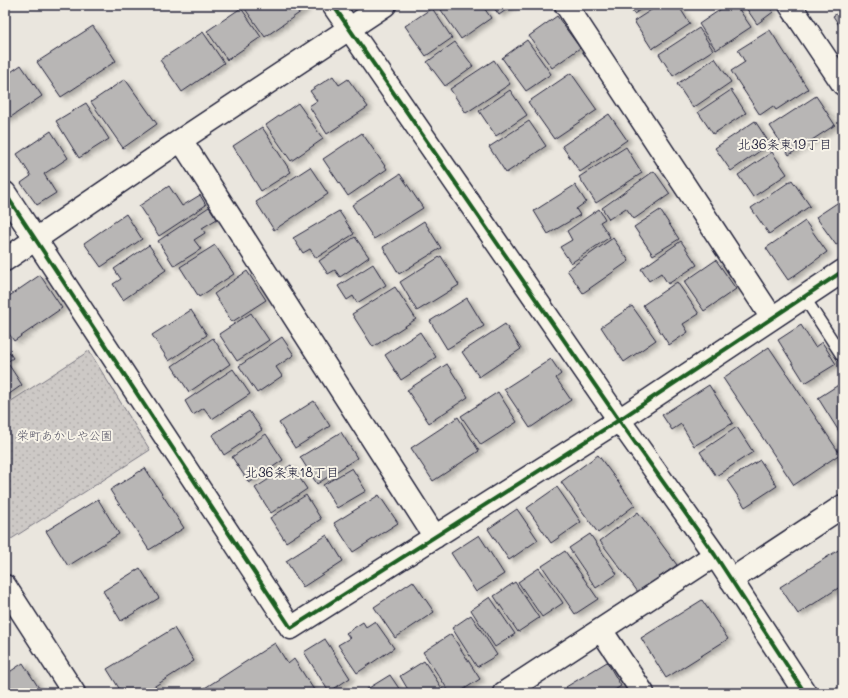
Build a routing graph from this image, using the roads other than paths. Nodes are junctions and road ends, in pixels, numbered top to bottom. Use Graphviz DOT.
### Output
graph roads {
  1 [pos="333,5"];
  2 [pos="384,5"];
  3 [pos="566,5"];
  4 [pos="790,5"];
  5 [pos="349,29"];
  6 [pos="843,84"];
  7 [pos="181,140"];
  8 [pos="5,192"];
  9 [pos="36,239"];
  10 [pos="5,260"];
  11 [pos="843,271"];
  12 [pos="804,297"];
  13 [pos="772,318"];
  14 [pos="843,357"];
  15 [pos="619,420"];
  16 [pos="843,506"];
  17 [pos="435,537"];
  18 [pos="715,555"];
  19 [pos="731,580"];
  20 [pos="5,586"];
  21 [pos="601,630"];
  22 [pos="74,693"];
  23 [pos="504,693"];
  24 [pos="642,693"];
  25 [pos="804,693"];
  1 -- 5 [label="street"];
  2 -- 5 [label="street"];
  3 -- 13 [label="street"];
  4 -- 6 [label="street"];
  5 -- 7 [label="street"];
  5 -- 15 [label="street"];
  7 -- 9 [label="street"];
  7 -- 17 [label="street"];
  8 -- 9 [label="street"];
  9 -- 10 [label="street"];
  9 -- 17 [label="street"];
  11 -- 12 [label="street"];
  12 -- 13 [label="street"];
  12 -- 14 [label="lane"];
  13 -- 15 [label="street"];
  15 -- 17 [label="street"];
  15 -- 18 [label="street"];
  16 -- 19 [label="street"];
  18 -- 19 [label="street"];
  18 -- 21 [label="street"];
  19 -- 25 [label="street"];
  20 -- 22 [label="street"];
  21 -- 23 [label="street"];
  21 -- 24 [label="street"];
}
